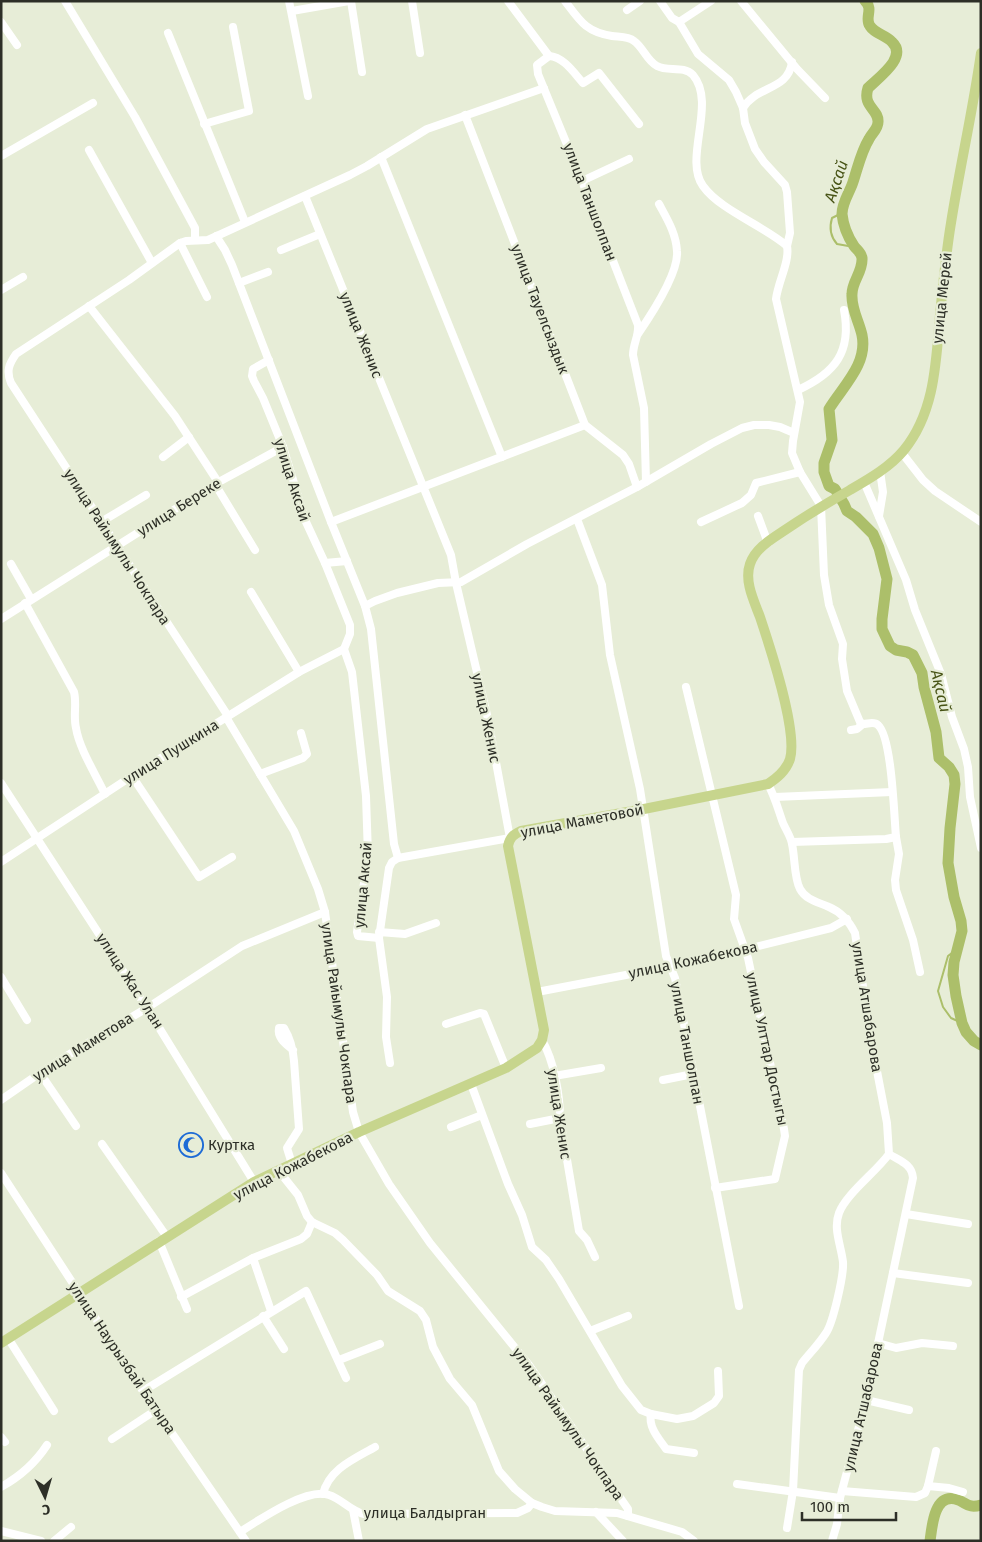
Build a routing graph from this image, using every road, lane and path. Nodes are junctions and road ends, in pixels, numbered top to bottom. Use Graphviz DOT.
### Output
graph roads {
  1 [pos="65,1"];
  2 [pos="289,1"];
  3 [pos="350,1"];
  4 [pos="412,1"];
  5 [pos="508,1"];
  6 [pos="566,1"];
  7 [pos="640,1"];
  8 [pos="660,1"];
  9 [pos="710,1"];
  10 [pos="741,1"];
  11 [pos="627,10"];
  12 [pos="292,11"];
  13 [pos="1,22"];
  14 [pos="679,22"];
  15 [pos="233,27"];
  16 [pos="168,33"];
  17 [pos="17,45"];
  18 [pos="420,53"];
  19 [pos="981,53"];
  20 [pos="549,56"];
  21 [pos="792,62"];
  22 [pos="362,72"];
  23 [pos="544,88"];
  24 [pos="308,96"];
  25 [pos="825,98"];
  26 [pos="93,103"];
  27 [pos="743,108"];
  28 [pos="465,115"];
  29 [pos="204,124"];
  30 [pos="640,124"];
  31 [pos="89,150"];
  32 [pos="1,156"];
  33 [pos="381,157"];
  34 [pos="629,159"];
  35 [pos="582,181"];
  36 [pos="305,196"];
  37 [pos="659,204"];
  38 [pos="245,222"];
  39 [pos="320,234"];
  40 [pos="216,236"];
  41 [pos="195,240"];
  42 [pos="180,243"];
  43 [pos="787,246"];
  44 [pos="281,250"];
  45 [pos="152,263"];
  46 [pos="268,272"];
  47 [pos="23,277"];
  48 [pos="239,284"];
  49 [pos="1,290"];
  50 [pos="207,296"];
  51 [pos="89,306"];
  52 [pos="844,310"];
  53 [pos="638,334"];
  54 [pos="269,360"];
  55 [pos="798,390"];
  56 [pos="585,425"];
  57 [pos="794,433"];
  58 [pos="189,437"];
  59 [pos="282,447"];
  60 [pos="902,453"];
  61 [pos="163,457"];
  62 [pos="502,457"];
  63 [pos="880,471"];
  64 [pos="800,472"];
  65 [pos="646,482"];
  66 [pos="864,482"];
  67 [pos="216,483"];
  68 [pos="422,487"];
  69 [pos="637,487"];
  70 [pos="146,495"];
  71 [pos="821,506"];
  72 [pos="758,516"];
  73 [pos="879,517"];
  74 [pos="577,519"];
  75 [pos="101,522"];
  76 [pos="331,522"];
  77 [pos="701,522"];
  78 [pos="981,522"];
  79 [pos="768,543"];
  80 [pos="116,545"];
  81 [pos="255,550"];
  82 [pos="347,561"];
  83 [pos="325,563"];
  84 [pos="11,564"];
  85 [pos="456,583"];
  86 [pos="251,592"];
  87 [pos="28,601"];
  88 [pos="365,606"];
  89 [pos="1,619"];
  90 [pos="344,649"];
  91 [pos="298,672"];
  92 [pos="686,687"];
  93 [pos="227,717"];
  94 [pos="863,724"];
  95 [pos="851,730"];
  96 [pos="301,733"];
  97 [pos="260,774"];
  98 [pos="132,776"];
  99 [pos="1,783"];
  100 [pos="768,784"];
  101 [pos="892,792"];
  102 [pos="105,794"];
  103 [pos="713,795"];
  104 [pos="775,797"];
  105 [pos="644,809"];
  106 [pos="977,812"];
  107 [pos="896,837"];
  108 [pos="38,838"];
  109 [pos="510,838"];
  110 [pos="792,842"];
  111 [pos="981,848"];
  112 [pos="232,857"];
  113 [pos="398,858"];
  114 [pos="1,862"];
  115 [pos="325,912"];
  116 [pos="847,919"];
  117 [pos="436,923"];
  118 [pos="379,935"];
  119 [pos="744,948"];
  120 [pos="670,966"];
  121 [pos="920,972"];
  122 [pos="1,977"];
  123 [pos="537,992"];
  124 [pos="148,1008"];
  125 [pos="27,1020"];
  126 [pos="446,1024"];
  127 [pos="542,1040"];
  128 [pos="293,1050"];
  129 [pos="390,1063"];
  130 [pos="506,1068"];
  131 [pos="600,1068"];
  132 [pos="40,1073"];
  133 [pos="693,1074"];
  134 [pos="554,1076"];
  135 [pos="663,1080"];
  136 [pos="471,1084"];
  137 [pos="1,1100"];
  138 [pos="482,1115"];
  139 [pos="560,1118"];
  140 [pos="530,1124"];
  141 [pos="76,1126"];
  142 [pos="451,1128"];
  143 [pos="359,1132"];
  144 [pos="102,1144"];
  145 [pos="889,1154"];
  146 [pos="292,1164"];
  147 [pos="278,1170"];
  148 [pos="1,1173"];
  149 [pos="254,1182"];
  150 [pos="715,1188"];
  151 [pos="906,1214"];
  152 [pos="312,1222"];
  153 [pos="968,1224"];
  154 [pos="163,1239"];
  155 [pos="595,1257"];
  156 [pos="253,1258"];
  157 [pos="893,1273"];
  158 [pos="968,1283"];
  159 [pos="78,1292"];
  160 [pos="181,1297"];
  161 [pos="739,1306"];
  162 [pos="187,1309"];
  163 [pos="271,1311"];
  164 [pos="263,1316"];
  165 [pos="628,1316"];
  166 [pos="590,1331"];
  167 [pos="5,1340"];
  168 [pos="878,1343"];
  169 [pos="380,1344"];
  170 [pos="953,1346"];
  171 [pos="284,1349"];
  172 [pos="339,1360"];
  173 [pos="718,1370"];
  174 [pos="346,1378"];
  175 [pos="143,1390"];
  176 [pos="866,1400"];
  177 [pos="156,1410"];
  178 [pos="909,1410"];
  179 [pos="54,1411"];
  180 [pos="651,1414"];
  181 [pos="112,1439"];
  182 [pos="47,1445"];
  183 [pos="375,1447"];
  184 [pos="936,1451"];
  185 [pos="694,1453"];
  186 [pos="737,1484"];
  187 [pos="928,1486"];
  188 [pos="1,1488"];
  189 [pos="793,1491"];
  190 [pos="963,1492"];
  191 [pos="323,1494"];
  192 [pos="841,1494"];
  193 [pos="532,1503"];
  194 [pos="353,1510"];
  195 [pos="596,1512"];
  196 [pos="628,1516"];
  197 [pos="70,1527"];
  198 [pos="787,1528"];
  199 [pos="1,1531"];
  200 [pos="240,1532"];
  201 [pos="39,1540"];
  202 [pos="54,1541"];
  203 [pos="246,1541"];
  204 [pos="359,1541"];
  205 [pos="624,1541"];
  206 [pos="694,1541"];
  207 [pos="832,1541"];
  1 -- 41 [label="street"];
  2 -- 12 [label="street"];
  3 -- 12 [label="street"];
  3 -- 22 [label="street"];
  4 -- 18 [label="street"];
  5 -- 20 [label="street"];
  6 -- 43 [label="street"];
  7 -- 11 [label="street"];
  8 -- 14 [label="street"];
  9 -- 14 [label="street"];
  10 -- 21 [label="street"];
  12 -- 24 [label="street"];
  13 -- 17 [label="street"];
  14 -- 27 [label="street"];
  15 -- 29 [label="street"];
  16 -- 29 [label="street"];
  19 -- 60 [label="main road, улица Мерей"];
  20 -- 23 [label="street, улица Таншолпан"];
  20 -- 30 [label="street"];
  21 -- 25 [label="street"];
  21 -- 27 [label="street"];
  23 -- 28 [label="street"];
  23 -- 35 [label="street, улица Таншолпан"];
  26 -- 32 [label="street"];
  27 -- 43 [label="street"];
  28 -- 33 [label="street"];
  28 -- 56 [label="street, улица Тауелсыздык"];
  29 -- 38 [label="street"];
  31 -- 45 [label="street"];
  33 -- 36 [label="street"];
  33 -- 62 [label="street"];
  34 -- 35 [label="street"];
  35 -- 53 [label="street, улица Таншолпан"];
  36 -- 38 [label="street"];
  36 -- 39 [label="street, улица Женис"];
  37 -- 53 [label="street"];
  38 -- 40 [label="street"];
  39 -- 44 [label="street"];
  39 -- 68 [label="street, улица Женис"];
  40 -- 41 [label="street"];
  40 -- 48 [label="street, улица Аксай"];
  41 -- 42 [label="street"];
  42 -- 45 [label="street"];
  42 -- 50 [label="street"];
  43 -- 55 [label="street"];
  45 -- 51 [label="street"];
  46 -- 48 [label="street"];
  47 -- 49 [label="street"];
  48 -- 54 [label="street, улица Аксай"];
  51 -- 58 [label="street"];
  51 -- 75 [label="street, улица Райымулы Чокпара"];
  52 -- 55 [label="street"];
  53 -- 65 [label="street, улица Таншолпан"];
  54 -- 59 [label="street, улица Аксай"];
  54 -- 76 [label="street, улица Аксай"];
  55 -- 57 [label="street"];
  56 -- 62 [label="street"];
  56 -- 69 [label="street, улица Тауелсыздык"];
  57 -- 64 [label="street"];
  57 -- 65 [label="street"];
  58 -- 61 [label="street"];
  58 -- 67 [label="street"];
  59 -- 67 [label="street, улица Береке"];
  59 -- 83 [label="street, улица Аксай"];
  60 -- 63 [label="main road, улица Мерей"];
  60 -- 78 [label="street"];
  62 -- 68 [label="street"];
  63 -- 66 [label="main road, улица Мерей"];
  63 -- 73 [label="street"];
  64 -- 71 [label="street"];
  64 -- 77 [label="street"];
  65 -- 69 [label="street"];
  66 -- 71 [label="main road, улица Мерей"];
  66 -- 73 [label="street"];
  67 -- 80 [label="street, улица Береке"];
  67 -- 81 [label="street"];
  68 -- 76 [label="street"];
  68 -- 85 [label="street, улица Женис"];
  69 -- 74 [label="street"];
  70 -- 75 [label="street"];
  71 -- 79 [label="main road"];
  71 -- 94 [label="street"];
  72 -- 79 [label="street"];
  73 -- 106 [label="street"];
  74 -- 85 [label="street"];
  74 -- 105 [label="street, улица Таншолпан"];
  75 -- 80 [label="street, улица Райымулы Чокпара"];
  76 -- 82 [label="street, улица Аксай"];
  79 -- 100 [label="main road"];
  80 -- 87 [label="street, улица Береке"];
  80 -- 93 [label="street, улица Райымулы Чокпара"];
  82 -- 83 [label="street"];
  82 -- 88 [label="street, улица Аксай"];
  83 -- 90 [label="street, улица Аксай"];
  84 -- 87 [label="street"];
  85 -- 88 [label="street"];
  85 -- 109 [label="street, улица Женис"];
  86 -- 91 [label="street"];
  87 -- 89 [label="street, улица Береке"];
  87 -- 102 [label="street"];
  88 -- 113 [label="street, улица Аксай"];
  90 -- 91 [label="street, улица Пушкина"];
  90 -- 118 [label="street, улица Аксай"];
  91 -- 93 [label="street, улица Пушкина"];
  92 -- 103 [label="street, улица Улттар Достыгы"];
  93 -- 97 [label="street, улица Райымулы Чокпара"];
  93 -- 98 [label="street, улица Пушкина"];
  94 -- 95 [label="street"];
  94 -- 101 [label="street"];
  96 -- 97 [label="street"];
  97 -- 115 [label="street, улица Райымулы Чокпара"];
  98 -- 102 [label="street, улица Пушкина"];
  98 -- 112 [label="street"];
  99 -- 108 [label="street, улица Жас Улан"];
  100 -- 103 [label="main road, улица Маметовой"];
  100 -- 104 [label="street"];
  101 -- 104 [label="street"];
  101 -- 107 [label="street"];
  102 -- 108 [label="street, улица Пушкина"];
  103 -- 105 [label="main road, улица Маметовой"];
  103 -- 119 [label="street, улица Улттар Достыгы"];
  104 -- 110 [label="street"];
  105 -- 109 [label="main road, улица Маметовой"];
  105 -- 120 [label="street, улица Таншолпан"];
  106 -- 111 [label="street"];
  107 -- 110 [label="street"];
  107 -- 121 [label="street"];
  108 -- 114 [label="street, улица Пушкина"];
  108 -- 124 [label="street, улица Жас Улан"];
  109 -- 113 [label="street, улица Маметовой"];
  109 -- 123 [label="main road, улица Женис"];
  110 -- 116 [label="street"];
  113 -- 118 [label="street, улица Аксай"];
  115 -- 124 [label="street, улица Маметова"];
  115 -- 143 [label="street, улица Райымулы Чокпара"];
  116 -- 119 [label="street, улица Кожабекова"];
  116 -- 145 [label="street, улица Атшабарова"];
  117 -- 118 [label="street"];
  118 -- 129 [label="street"];
  119 -- 120 [label="street, улица Кожабекова"];
  119 -- 150 [label="street, улица Улттар Достыгы"];
  120 -- 123 [label="street, улица Кожабекова"];
  120 -- 133 [label="street, улица Таншолпан"];
  122 -- 125 [label="street"];
  123 -- 127 [label="main road, улица Женис"];
  124 -- 132 [label="street, улица Маметова"];
  124 -- 149 [label="street, улица Жас Улан"];
  126 -- 130 [label="street"];
  127 -- 130 [label="main road, улица Кожабекова"];
  127 -- 134 [label="street, улица Женис"];
  128 -- 146 [label="street"];
  130 -- 136 [label="main road, улица Кожабекова"];
  131 -- 134 [label="street"];
  132 -- 137 [label="street, улица Маметова"];
  132 -- 141 [label="street"];
  133 -- 135 [label="street"];
  133 -- 150 [label="street, улица Таншолпан"];
  134 -- 139 [label="street, улица Женис"];
  136 -- 138 [label="street"];
  136 -- 143 [label="main road, улица Кожабекова"];
  138 -- 142 [label="street"];
  138 -- 166 [label="street"];
  139 -- 140 [label="street"];
  139 -- 155 [label="street, улица Женис"];
  143 -- 146 [label="main road, улица Кожабекова"];
  143 -- 196 [label="street, улица Райымулы Чокпара"];
  144 -- 154 [label="street"];
  145 -- 151 [label="street, улица Атшабарова"];
  145 -- 189 [label="street"];
  146 -- 147 [label="main road, улица Кожабекова"];
  147 -- 149 [label="main road, улица Кожабекова"];
  147 -- 152 [label="street"];
  148 -- 159 [label="street, улица Наурызбай Батыра"];
  149 -- 154 [label="main road, улица Кожабекова"];
  150 -- 161 [label="street, улица Таншолпан"];
  151 -- 153 [label="street"];
  151 -- 157 [label="street, улица Атшабарова"];
  152 -- 156 [label="street"];
  152 -- 193 [label="street"];
  154 -- 159 [label="main road, улица Кожабекова"];
  154 -- 160 [label="street"];
  156 -- 160 [label="street"];
  156 -- 163 [label="street"];
  157 -- 158 [label="street"];
  157 -- 168 [label="street, улица Атшабарова"];
  159 -- 167 [label="main road, улица Кожабекова"];
  159 -- 175 [label="street, улица Наурызбай Батыра"];
  160 -- 162 [label="street"];
  163 -- 164 [label="street"];
  163 -- 172 [label="street"];
  164 -- 171 [label="street"];
  164 -- 175 [label="street"];
  165 -- 166 [label="street"];
  166 -- 180 [label="street"];
  167 -- 179 [label="street"];
  168 -- 170 [label="street"];
  168 -- 176 [label="street, улица Атшабарова"];
  169 -- 172 [label="street"];
  172 -- 174 [label="street"];
  173 -- 180 [label="street"];
  175 -- 177 [label="street, улица Наурызбай Батыра"];
  176 -- 178 [label="street"];
  176 -- 192 [label="street, улица Атшабарова"];
  177 -- 181 [label="street"];
  177 -- 200 [label="street, улица Наурызбай Батыра"];
  180 -- 185 [label="street"];
  182 -- 188 [label="street"];
  183 -- 191 [label="street"];
  184 -- 187 [label="street"];
  186 -- 189 [label="street"];
  187 -- 190 [label="street"];
  187 -- 192 [label="street"];
  189 -- 192 [label="street"];
  189 -- 198 [label="street"];
  191 -- 194 [label="street, улица Балдырган"];
  191 -- 200 [label="street"];
  192 -- 207 [label="street, улица Атшабарова"];
  193 -- 194 [label="street, улица Балдырган"];
  193 -- 195 [label="street"];
  194 -- 204 [label="street"];
  195 -- 196 [label="street"];
  195 -- 205 [label="street"];
  196 -- 206 [label="street"];
  197 -- 202 [label="street"];
  199 -- 201 [label="street"];
  200 -- 203 [label="street, улица Наурызбай Батыра"];
}
